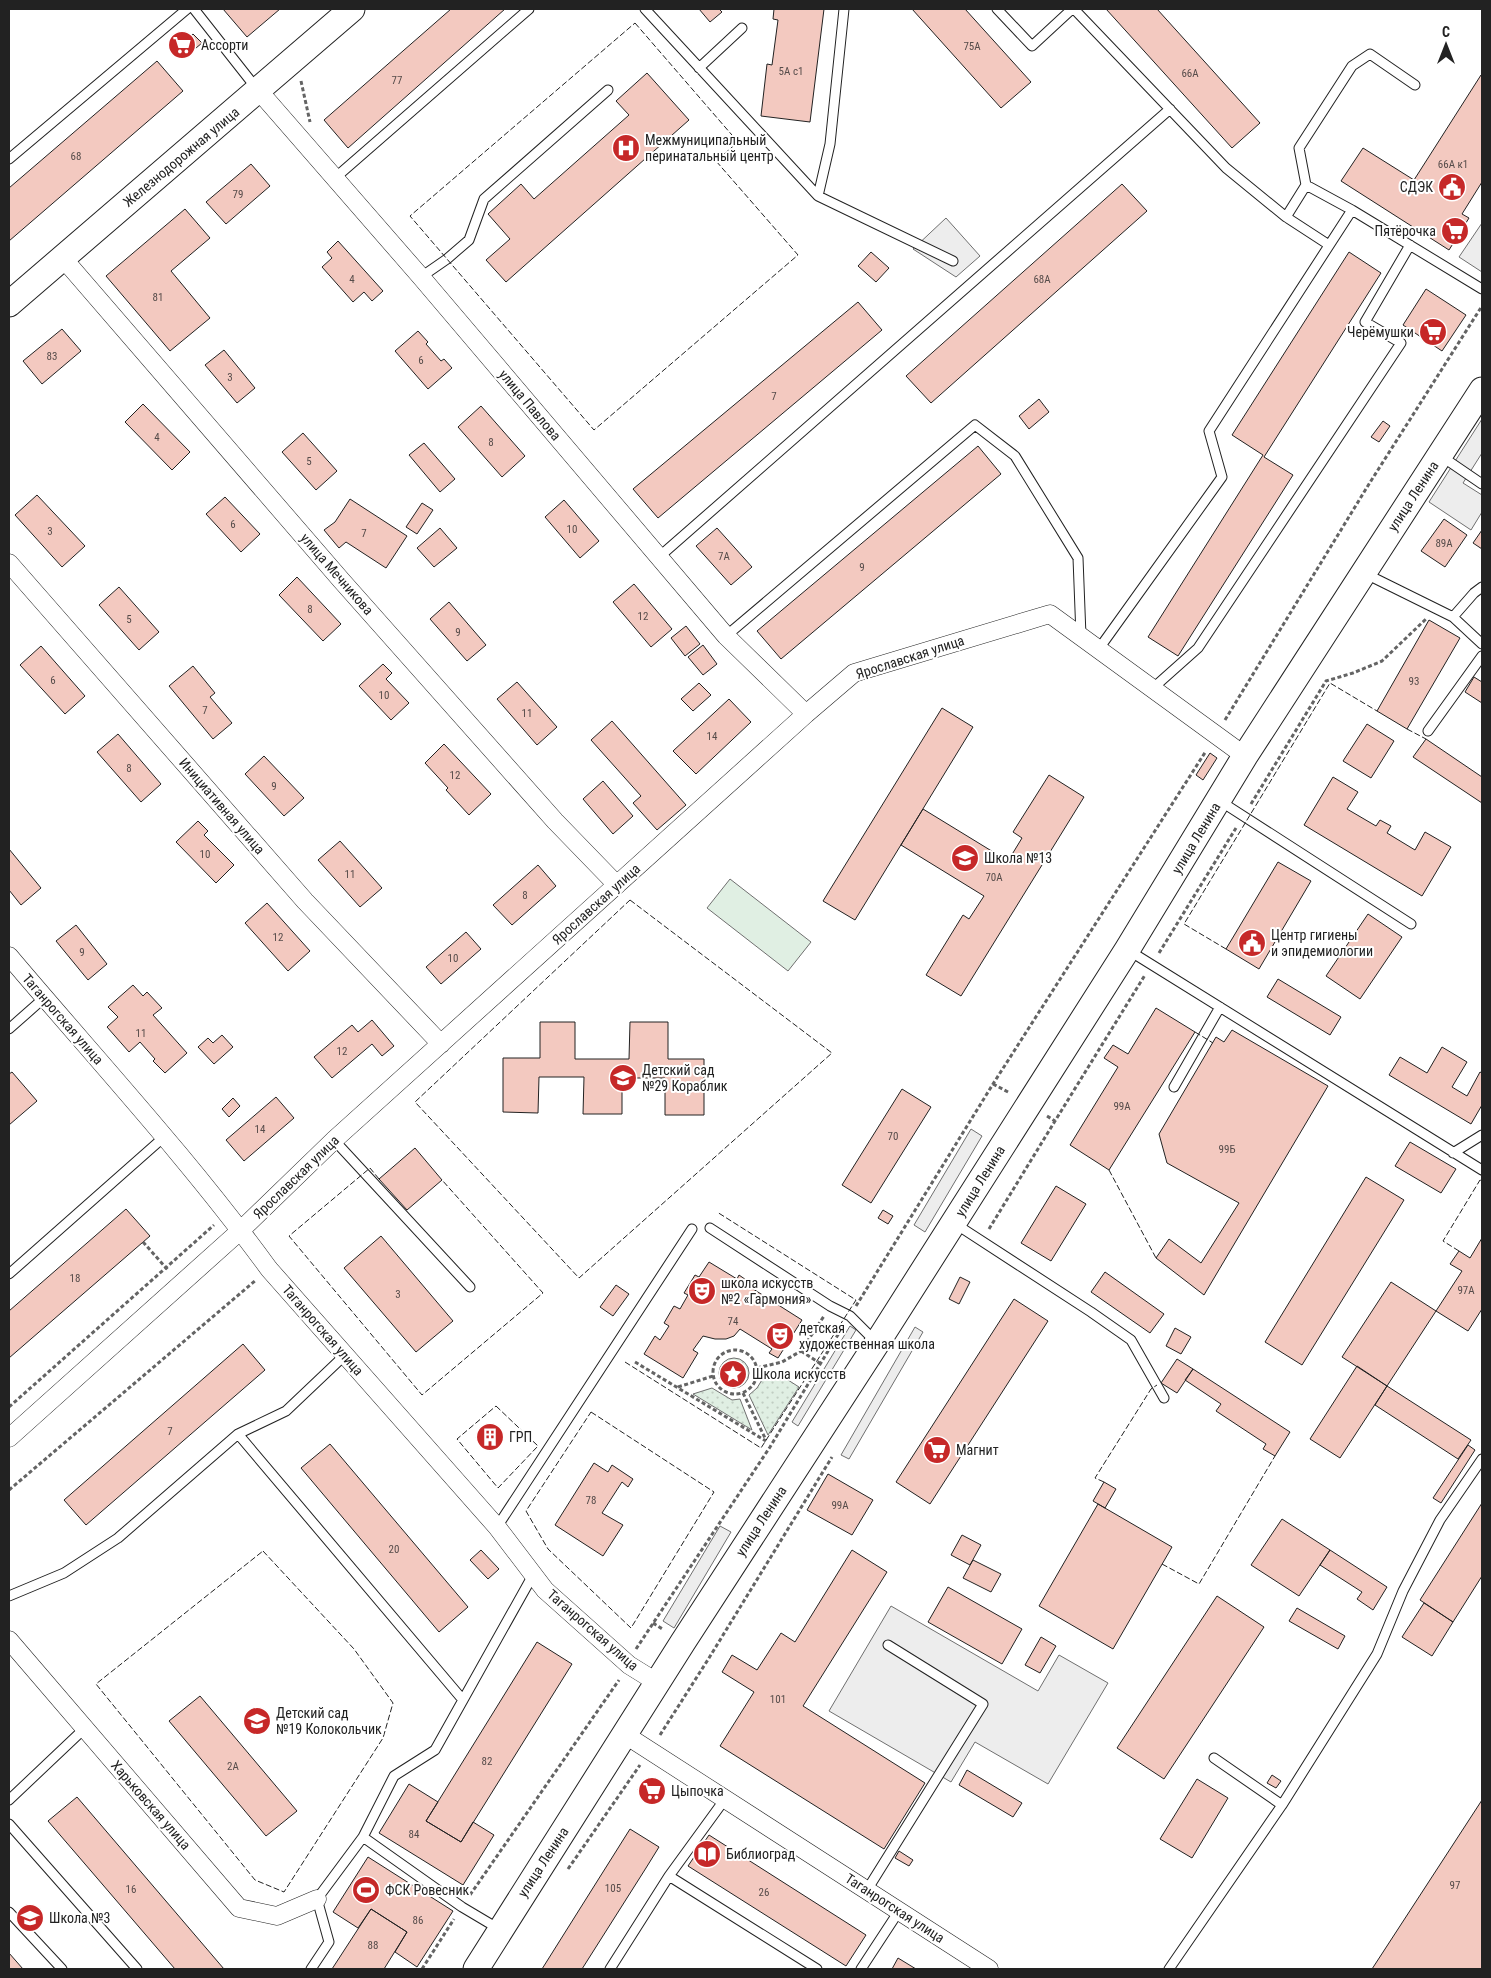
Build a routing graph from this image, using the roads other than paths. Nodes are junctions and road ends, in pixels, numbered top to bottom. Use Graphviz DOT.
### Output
graph roads {
  1 [pos="187,9"];
  2 [pos="194,9"];
  3 [pos="352,9"];
  4 [pos="529,9"];
  5 [pos="645,9"];
  6 [pos="844,9"];
  7 [pos="998,9"];
  8 [pos="1073,9"];
  9 [pos="742,28"];
  10 [pos="699,68"];
  11 [pos="1415,85"];
  12 [pos="258,90"];
  13 [pos="608,90"];
  14 [pos="1170,109"];
  15 [pos="9,159"];
  16 [pos="335,178"];
  17 [pos="1306,184"];
  18 [pos="818,196"];
  19 [pos="1352,210"];
  20 [pos="1286,218"];
  21 [pos="1329,245"];
  22 [pos="1410,245"];
  23 [pos="62,257"];
  24 [pos="953,261"];
  25 [pos="421,277"];
  26 [pos="1482,289"];
  27 [pos="9,304"];
  28 [pos="1482,390"];
  29 [pos="1440,455"];
  30 [pos="1482,484"];
  31 [pos="659,556"];
  32 [pos="9,563"];
  33 [pos="1364,572"];
  34 [pos="1482,587"];
  35 [pos="1454,617"];
  36 [pos="726,636"];
  37 [pos="1081,638"];
  38 [pos="1482,644"];
  39 [pos="1098,650"];
  40 [pos="1482,656"];
  41 [pos="1152,689"];
  42 [pos="806,714"];
  43 [pos="1428,731"];
  44 [pos="1245,756"];
  45 [pos="1219,800"];
  46 [pos="617,885"];
  47 [pos="1411,924"];
  48 [pos="1128,950"];
  49 [pos="9,956"];
  50 [pos="44,998"];
  51 [pos="1220,1007"];
  52 [pos="9,1029"];
  53 [pos="441,1044"];
  54 [pos="1174,1087"];
  55 [pos="1482,1135"];
  56 [pos="164,1137"];
  57 [pos="334,1140"];
  58 [pos="1453,1153"];
  59 [pos="1482,1170"];
  60 [pos="954,1222"];
  61 [pos="710,1228"];
  62 [pos="692,1229"];
  63 [pos="241,1230"];
  64 [pos="9,1274"];
  65 [pos="470,1287"];
  66 [pos="877,1343"];
  67 [pos="345,1355"];
  68 [pos="1164,1398"];
  69 [pos="238,1434"];
  70 [pos="9,1438"];
  71 [pos="1482,1459"];
  72 [pos="497,1527"];
  73 [pos="533,1576"];
  74 [pos="9,1596"];
  75 [pos="9,1640"];
  76 [pos="888,1645"];
  77 [pos="658,1682"];
  78 [pos="463,1700"];
  79 [pos="85,1728"];
  80 [pos="624,1734"];
  81 [pos="1214,1758"];
  82 [pos="725,1799"];
  83 [pos="9,1800"];
  84 [pos="1282,1805"];
  85 [pos="9,1824"];
  86 [pos="363,1837"];
  87 [pos="669,1876"];
  88 [pos="867,1890"];
  89 [pos="318,1899"];
  90 [pos="899,1911"];
  91 [pos="9,1912"];
  92 [pos="500,1929"];
  93 [pos="981,1967"];
  94 [pos="62,1969"];
  95 [pos="137,1969"];
  96 [pos="311,1969"];
  97 [pos="476,1969"];
  98 [pos="610,1969"];
  99 [pos="817,1969"];
  100 [pos="861,1969"];
  101 [pos="1170,1969"];
  1 -- 15 [label="lane"];
  2 -- 12 [label="lane"];
  3 -- 12 [label="street, Железнодорожная улица"];
  4 -- 16 [label="lane"];
  5 -- 10 [label="lane"];
  6 -- 18 [label="lane"];
  7 -- 8 [label="lane"];
  8 -- 14 [label="lane"];
  9 -- 10 [label="lane"];
  10 -- 18 [label="lane"];
  11 -- 17 [label="lane"];
  12 -- 16 [label="street, улица Павлова"];
  12 -- 23 [label="street, Железнодорожная улица"];
  13 -- 25 [label="lane"];
  14 -- 20 [label="lane"];
  14 -- 31 [label="lane"];
  16 -- 25 [label="street, улица Павлова"];
  17 -- 19 [label="lane"];
  17 -- 20 [label="lane"];
  18 -- 24 [label="lane"];
  19 -- 21 [label="lane"];
  19 -- 22 [label="lane"];
  20 -- 21 [label="lane"];
  21 -- 39 [label="lane"];
  22 -- 26 [label="lane"];
  22 -- 41 [label="lane"];
  23 -- 27 [label="street, Железнодорожная улица"];
  23 -- 46 [label="street, улица Мечникова"];
  25 -- 31 [label="street, улица Павлова"];
  28 -- 29 [label="street, улица Ленина"];
  29 -- 30 [label="lane"];
  29 -- 33 [label="street, улица Ленина"];
  31 -- 36 [label="street, улица Павлова"];
  32 -- 53 [label="street, Инициативная улица"];
  33 -- 35 [label="lane"];
  33 -- 44 [label="street, улица Ленина"];
  34 -- 35 [label="lane"];
  35 -- 38 [label="lane"];
  36 -- 37 [label="lane"];
  36 -- 42 [label="street, улица Павлова"];
  37 -- 39 [label="street, Ярославская улица"];
  37 -- 42 [label="street, Ярославская улица"];
  39 -- 41 [label="street, Ярославская улица"];
  40 -- 43 [label="lane"];
  41 -- 44 [label="street, Ярославская улица"];
  42 -- 46 [label="street, Ярославская улица"];
  44 -- 45 [label="street, улица Ленина"];
  45 -- 47 [label="lane"];
  45 -- 48 [label="street, улица Ленина"];
  46 -- 53 [label="street, Ярославская улица"];
  48 -- 51 [label="lane"];
  48 -- 60 [label="street, улица Ленина"];
  49 -- 50 [label="street, Таганрогская улица"];
  50 -- 52 [label="lane"];
  50 -- 56 [label="street, Таганрогская улица"];
  51 -- 54 [label="lane"];
  51 -- 58 [label="lane"];
  53 -- 57 [label="street, Ярославская улица"];
  55 -- 58 [label="lane"];
  56 -- 63 [label="street, Таганрогская улица"];
  56 -- 64 [label="lane"];
  57 -- 63 [label="street, Ярославская улица"];
  57 -- 65 [label="lane"];
  58 -- 59 [label="lane"];
  60 -- 66 [label="street, улица Ленина"];
  60 -- 68 [label="lane"];
  61 -- 66 [label="lane"];
  62 -- 72 [label="lane"];
  63 -- 67 [label="street, Таганрогская улица"];
  63 -- 70 [label="street, Ярославская улица"];
  66 -- 77 [label="street, улица Ленина"];
  67 -- 69 [label="lane"];
  67 -- 72 [label="street, Таганрогская улица"];
  69 -- 74 [label="lane"];
  69 -- 78 [label="lane"];
  71 -- 84 [label="lane"];
  72 -- 73 [label="street, Таганрогская улица"];
  73 -- 77 [label="street, Таганрогская улица"];
  73 -- 78 [label="lane"];
  75 -- 79 [label="street, Харьковская улица"];
  76 -- 88 [label="lane"];
  77 -- 80 [label="street, улица Ленина"];
  78 -- 86 [label="lane"];
  79 -- 83 [label="lane"];
  79 -- 89 [label="street, Харьковская улица"];
  80 -- 82 [label="street, Таганрогская улица"];
  80 -- 92 [label="street, улица Ленина"];
  81 -- 84 [label="lane"];
  82 -- 87 [label="lane"];
  82 -- 88 [label="street, Таганрогская улица"];
  84 -- 101 [label="lane"];
  85 -- 95 [label="lane"];
  86 -- 89 [label="lane"];
  86 -- 92 [label="lane"];
  87 -- 98 [label="lane"];
  87 -- 99 [label="lane"];
  88 -- 90 [label="street, Таганрогская улица"];
  89 -- 96 [label="lane"];
  90 -- 93 [label="street, Таганрогская улица"];
  90 -- 100 [label="lane"];
  91 -- 94 [label="lane"];
  92 -- 97 [label="street, улица Ленина"];
}
